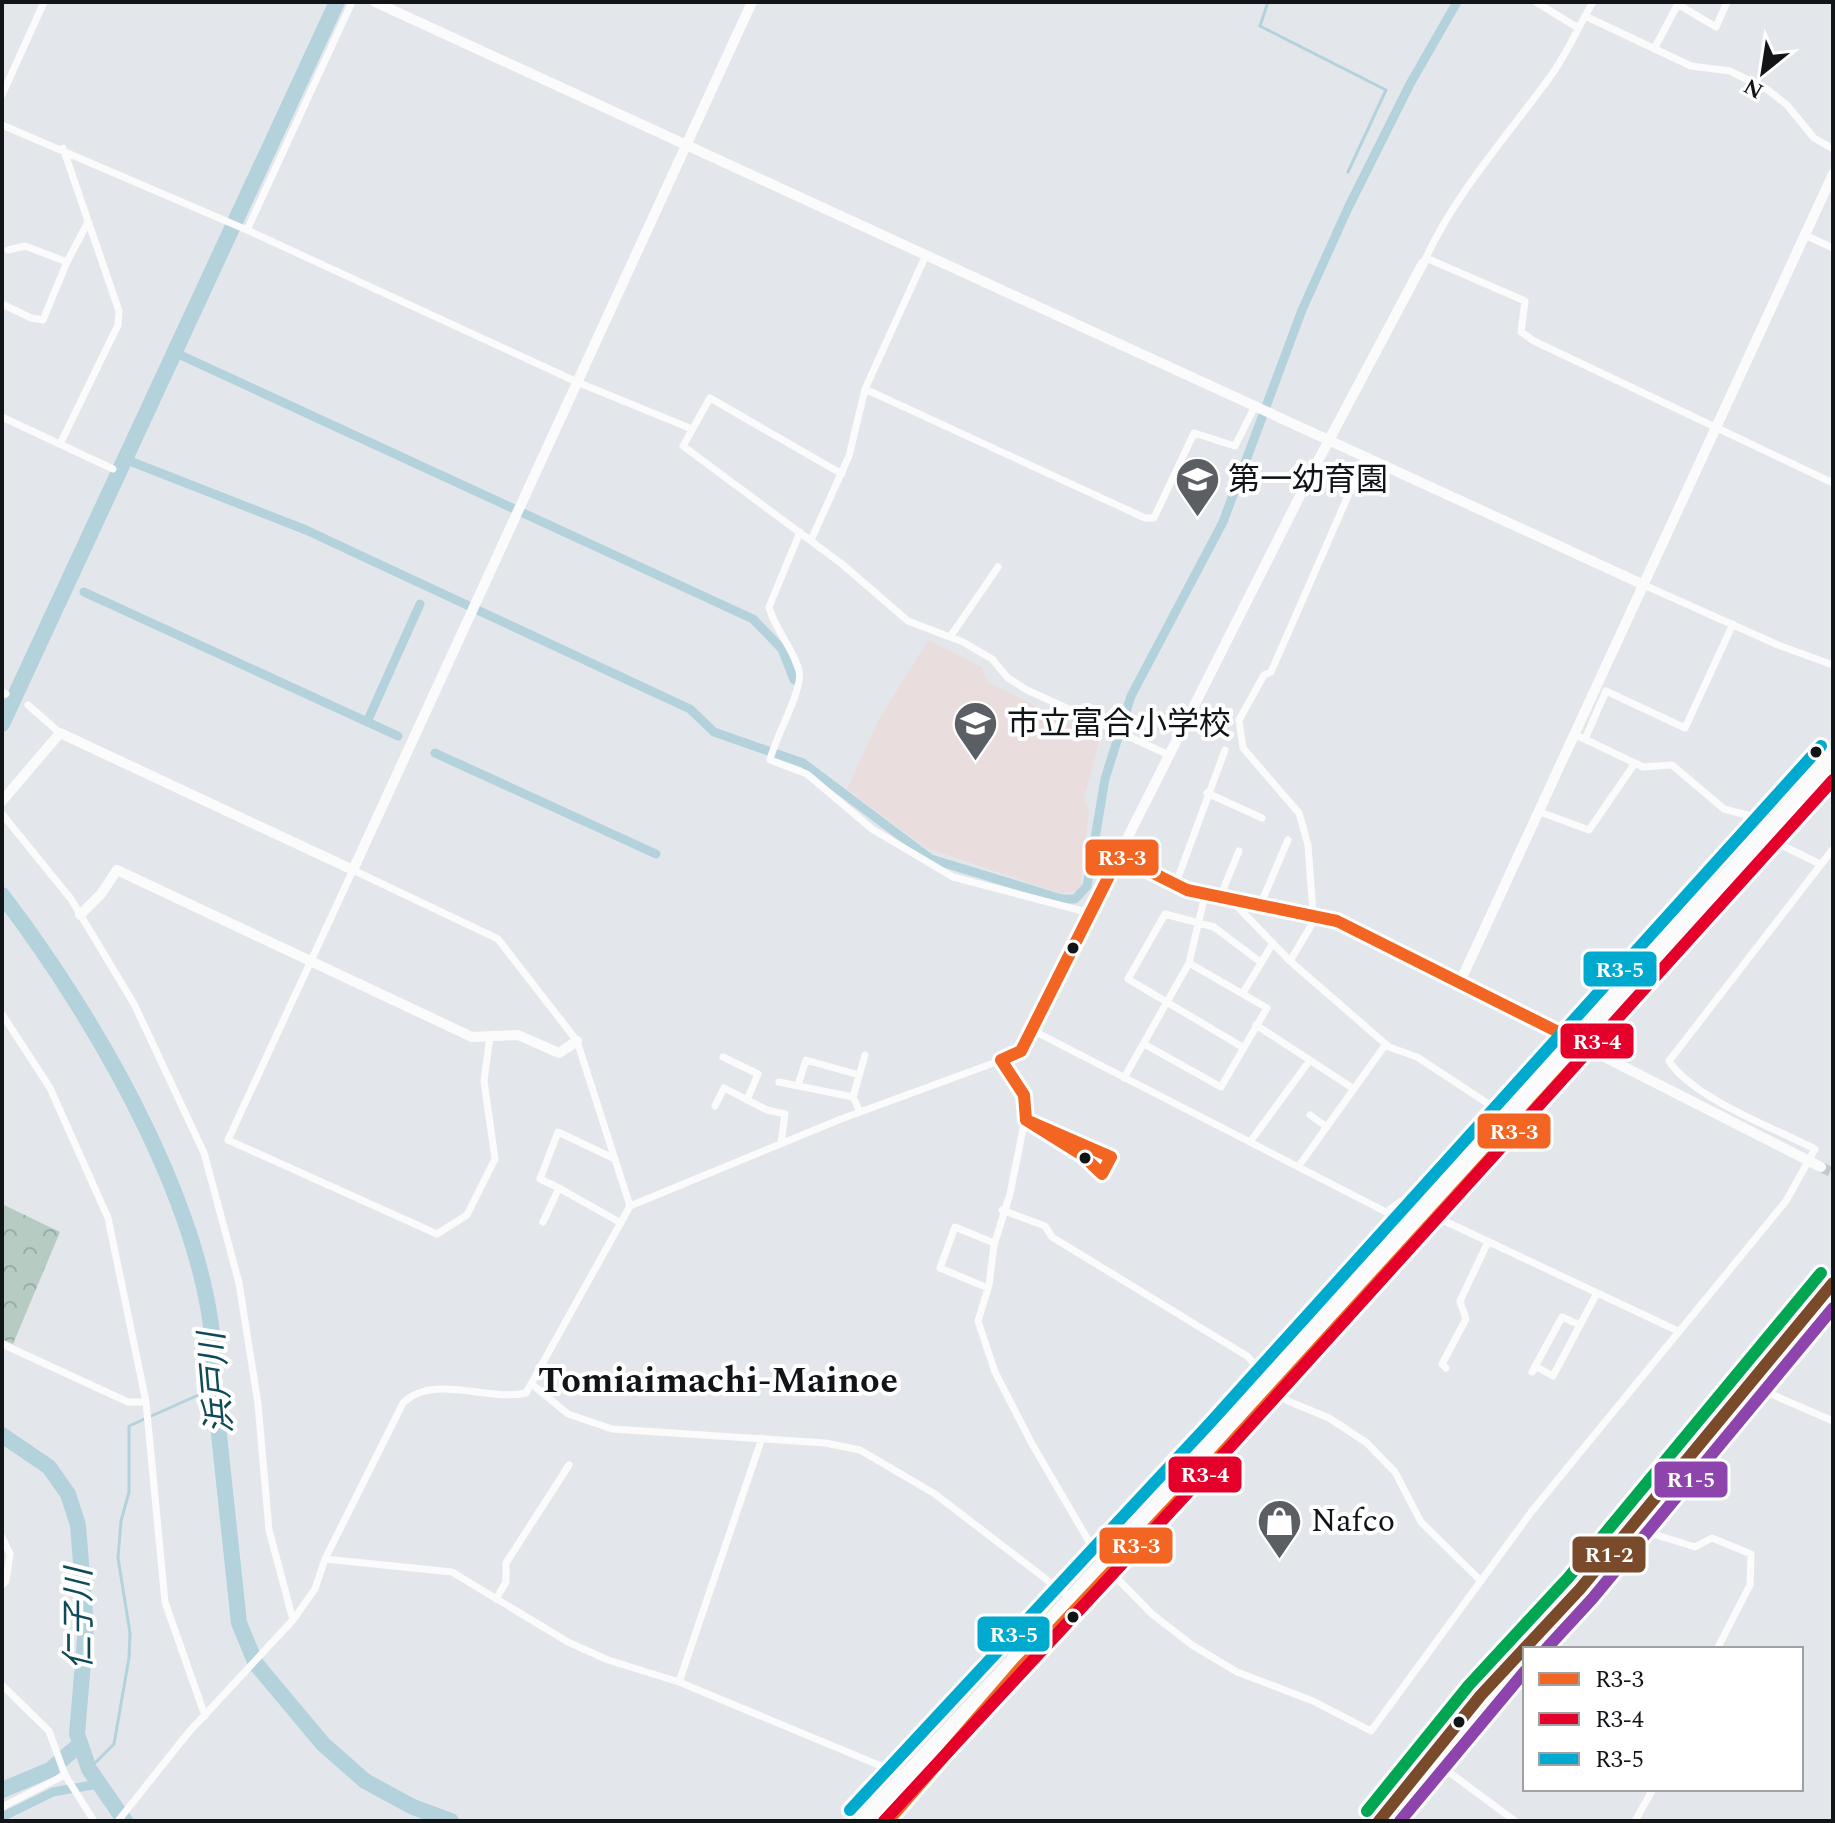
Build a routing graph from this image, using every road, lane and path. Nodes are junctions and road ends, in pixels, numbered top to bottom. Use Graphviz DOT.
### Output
graph roads {
  1 [pos="44,2"];
  2 [pos="352,2"];
  3 [pos="375,2"];
  4 [pos="752,2"];
  5 [pos="1536,2"];
  6 [pos="1593,2"];
  7 [pos="1727,2"];
  8 [pos="1679,4"];
  9 [pos="1585,16"];
  10 [pos="1578,28"];
  11 [pos="1654,49"];
  12 [pos="2,95"];
  13 [pos="2,125"];
  14 [pos="686,145"];
  15 [pos="63,148"];
  16 [pos="1833,149"];
  17 [pos="1833,174"];
  18 [pos="88,222"];
  19 [pos="244,229"];
  20 [pos="1801,243"];
  21 [pos="1833,248"];
  22 [pos="8,250"];
  23 [pos="926,255"];
  24 [pos="1425,261"];
  25 [pos="67,262"];
  26 [pos="2,304"];
  27 [pos="577,382"];
  28 [pos="865,389"];
  29 [pos="1256,407"];
  30 [pos="2,417"];
  31 [pos="1716,428"];
  32 [pos="692,429"];
  33 [pos="1329,441"];
  34 [pos="61,442"];
  35 [pos="1365,457"];
  36 [pos="113,469"];
  37 [pos="842,474"];
  38 [pos="1833,483"];
  39 [pos="800,532"];
  40 [pos="811,540"];
  41 [pos="998,567"];
  42 [pos="1644,585"];
  43 [pos="1733,624"];
  44 [pos="950,637"];
  45 [pos="1833,665"];
  46 [pos="28,705"];
  47 [pos="60,733"];
  48 [pos="1581,737"];
  49 [pos="1225,750"];
  50 [pos="1169,755"];
  51 [pos="1833,756"];
  52 [pos="1635,763"];
  53 [pos="1833,779"];
  54 [pos="1207,793"];
  55 [pos="2,801"];
  56 [pos="1540,812"];
  57 [pos="2,814"];
  58 [pos="1262,818"];
  59 [pos="1772,838"];
  60 [pos="1288,840"];
  61 [pos="1833,849"];
  62 [pos="1239,851"];
  63 [pos="1119,856"];
  64 [pos="1820,864"];
  65 [pos="353,870"];
  66 [pos="1175,886"];
  67 [pos="1205,895"];
  68 [pos="1225,898"];
  69 [pos="1261,903"];
  70 [pos="1090,913"];
  71 [pos="1316,914"];
  72 [pos="80,915"];
  73 [pos="1199,924"];
  74 [pos="1273,943"];
  75 [pos="312,960"];
  76 [pos="1259,961"];
  77 [pos="1290,961"];
  78 [pos="1189,963"];
  79 [pos="1460,982"];
  80 [pos="1243,993"];
  81 [pos="1166,1004"];
  82 [pos="2,1014"];
  83 [pos="1256,1025"];
  84 [pos="1030,1029"];
  85 [pos="490,1036"];
  86 [pos="577,1041"];
  87 [pos="1025,1041"];
  88 [pos="1575,1042"];
  89 [pos="1144,1044"];
  90 [pos="1386,1044"];
  91 [pos="1244,1048"];
  92 [pos="1590,1048"];
  93 [pos="865,1055"];
  94 [pos="723,1057"];
  95 [pos="1001,1060"];
  96 [pos="1310,1060"];
  97 [pos="859,1075"];
  98 [pos="1124,1078"];
  99 [pos="779,1082"];
  100 [pos="798,1085"];
  101 [pos="1354,1089"];
  102 [pos="853,1097"];
  103 [pos="747,1100"];
  104 [pos="715,1106"];
  105 [pos="860,1112"];
  106 [pos="1310,1115"];
  107 [pos="1514,1122"];
  108 [pos="1327,1127"];
  109 [pos="1250,1142"];
  110 [pos="781,1143"];
  111 [pos="615,1159"];
  112 [pos="1298,1167"];
  113 [pos="1821,1167"];
  114 [pos="559,1188"];
  115 [pos="630,1206"];
  116 [pos="1002,1210"];
  117 [pos="1430,1215"];
  118 [pos="543,1222"];
  119 [pos="621,1223"];
  120 [pos="1488,1242"];
  121 [pos="994,1243"];
  122 [pos="1833,1283"];
  123 [pos="988,1288"];
  124 [pos="1597,1293"];
  125 [pos="1580,1325"];
  126 [pos="1678,1331"];
  127 [pos="2,1344"];
  128 [pos="1446,1368"];
  129 [pos="1748,1384"];
  130 [pos="534,1386"];
  131 [pos="1273,1387"];
  132 [pos="146,1402"];
  133 [pos="1833,1421"];
  134 [pos="762,1438"];
  135 [pos="569,1465"];
  136 [pos="1631,1527"];
  137 [pos="2,1537"];
  138 [pos="325,1559"];
  139 [pos="1106,1567"];
  140 [pos="1481,1581"];
  141 [pos="2,1585"];
  142 [pos="1068,1596"];
  143 [pos="496,1599"];
  144 [pos="293,1620"];
  145 [pos="1527,1647"];
  146 [pos="1718,1647"];
  147 [pos="1523,1651"];
  148 [pos="679,1682"];
  149 [pos="2,1685"];
  150 [pos="205,1716"];
  151 [pos="1430,1758"];
  152 [pos="65,1775"];
  153 [pos="905,1776"];
  154 [pos="921,1784"];
  155 [pos="1652,1791"];
  156 [pos="2,1807"];
  157 [pos="1385,1819"];
  158 [pos="94,1821"];
  159 [pos="118,1821"];
  160 [pos="862,1821"];
  161 [pos="888,1821"];
  162 [pos="1515,1821"];
  163 [pos="1635,1821"];
  1 -- 12 [label="street"];
  2 -- 19 [label="street"];
  3 -- 14 [label="street"];
  4 -- 14 [label="street"];
  5 -- 10 [label="street"];
  6 -- 9 [label="street"];
  7 -- 8 [label="street"];
  8 -- 11 [label="street"];
  9 -- 10 [label="street"];
  9 -- 11 [label="street"];
  10 -- 24 [label="street"];
  11 -- 16 [label="street"];
  13 -- 15 [label="street"];
  14 -- 23 [label="street"];
  14 -- 27 [label="street"];
  15 -- 18 [label="street"];
  15 -- 19 [label="street"];
  17 -- 20 [label="street"];
  18 -- 25 [label="street"];
  18 -- 34 [label="street"];
  19 -- 27 [label="street"];
  20 -- 21 [label="street"];
  20 -- 31 [label="street"];
  22 -- 25 [label="street"];
  23 -- 28 [label="street"];
  23 -- 29 [label="street"];
  24 -- 31 [label="street"];
  24 -- 33 [label="street"];
  25 -- 26 [label="street"];
  27 -- 32 [label="street"];
  27 -- 65 [label="street"];
  28 -- 29 [label="street"];
  28 -- 37 [label="street"];
  29 -- 33 [label="street"];
  30 -- 34 [label="street"];
  31 -- 38 [label="street"];
  31 -- 42 [label="street"];
  32 -- 37 [label="street"];
  32 -- 39 [label="street"];
  33 -- 35 [label="street"];
  33 -- 50 [label="street"];
  34 -- 36 [label="street"];
  35 -- 42 [label="street"];
  35 -- 71 [label="street"];
  37 -- 40 [label="street"];
  39 -- 40 [label="street"];
  39 -- 70 [label="street"];
  40 -- 44 [label="street"];
  41 -- 44 [label="street"];
  42 -- 43 [label="street"];
  42 -- 48 [label="street"];
  43 -- 45 [label="street"];
  43 -- 48 [label="street"];
  44 -- 50 [label="street"];
  46 -- 47 [label="street"];
  47 -- 55 [label="street"];
  47 -- 65 [label="street"];
  48 -- 52 [label="street"];
  48 -- 56 [label="street"];
  49 -- 54 [label="street"];
  50 -- 63 [label="street"];
  51 -- 59 [label="highway"];
  52 -- 56 [label="street"];
  52 -- 59 [label="street"];
  53 -- 59 [label="highway"];
  54 -- 58 [label="street"];
  54 -- 66 [label="street"];
  56 -- 79 [label="street"];
  57 -- 72 [label="street"];
  59 -- 64 [label="street"];
  59 -- 88 [label="highway"];
  59 -- 92 [label="highway"];
  60 -- 69 [label="street"];
  61 -- 64 [label="street"];
  62 -- 68 [label="street"];
  63 -- 66 [label="street"];
  63 -- 70 [label="street"];
  64 -- 126 [label="street"];
  65 -- 75 [label="street"];
  65 -- 86 [label="street"];
  66 -- 67 [label="street"];
  67 -- 68 [label="street"];
  67 -- 73 [label="street"];
  68 -- 69 [label="street"];
  68 -- 74 [label="street"];
  69 -- 71 [label="street"];
  70 -- 84 [label="street"];
  71 -- 77 [label="street"];
  71 -- 79 [label="street"];
  72 -- 75 [label="street"];
  72 -- 144 [label="street"];
  73 -- 76 [label="street"];
  73 -- 78 [label="street"];
  73 -- 81 [label="street"];
  74 -- 76 [label="street"];
  74 -- 77 [label="street"];
  75 -- 85 [label="street"];
  75 -- 85 [label="street"];
  76 -- 80 [label="street"];
  77 -- 90 [label="street"];
  78 -- 80 [label="street"];
  78 -- 81 [label="street"];
  79 -- 88 [label="street"];
  80 -- 83 [label="street"];
  81 -- 89 [label="street"];
  81 -- 91 [label="street"];
  82 -- 132 [label="street"];
  83 -- 91 [label="street"];
  83 -- 96 [label="street"];
  84 -- 87 [label="street"];
  84 -- 98 [label="street"];
  85 -- 86 [label="street"];
  86 -- 111 [label="street"];
  87 -- 95 [label="street"];
  88 -- 92 [label="street"];
  88 -- 107 [label="highway"];
  89 -- 91 [label="street"];
  89 -- 98 [label="street"];
  90 -- 101 [label="street"];
  90 -- 107 [label="street"];
  92 -- 107 [label="highway"];
  92 -- 113 [label="street"];
  93 -- 97 [label="street"];
  94 -- 103 [label="street"];
  95 -- 105 [label="street"];
  95 -- 116 [label="street"];
  96 -- 101 [label="street"];
  96 -- 109 [label="street"];
  97 -- 100 [label="street"];
  97 -- 102 [label="street"];
  98 -- 109 [label="street"];
  99 -- 100 [label="street"];
  100 -- 102 [label="street"];
  101 -- 108 [label="street"];
  102 -- 105 [label="street"];
  103 -- 104 [label="street"];
  103 -- 110 [label="street"];
  105 -- 110 [label="street"];
  106 -- 108 [label="street"];
  107 -- 117 [label="highway"];
  108 -- 112 [label="street"];
  109 -- 112 [label="street"];
  110 -- 115 [label="street"];
  111 -- 114 [label="street"];
  111 -- 115 [label="street"];
  112 -- 117 [label="street"];
  114 -- 118 [label="street"];
  114 -- 119 [label="street"];
  115 -- 119 [label="street"];
  116 -- 121 [label="street"];
  116 -- 131 [label="street"];
  117 -- 120 [label="street"];
  117 -- 131 [label="highway"];
  119 -- 130 [label="street"];
  120 -- 124 [label="street"];
  120 -- 128 [label="street"];
  121 -- 123 [label="street"];
  121 -- 123 [label="street"];
  122 -- 129 [label="street"];
  123 -- 139 [label="street"];
  124 -- 125 [label="street"];
  124 -- 126 [label="street"];
  125 -- 125 [label="street"];
  126 -- 140 [label="street"];
  127 -- 132 [label="street"];
  129 -- 133 [label="street"];
  129 -- 136 [label="street"];
  130 -- 134 [label="street"];
  130 -- 138 [label="street"];
  131 -- 139 [label="highway"];
  131 -- 140 [label="street"];
  132 -- 150 [label="street"];
  134 -- 142 [label="street"];
  134 -- 148 [label="street"];
  135 -- 143 [label="street"];
  136 -- 145 [label="street"];
  136 -- 146 [label="street"];
  137 -- 141 [label="street"];
  138 -- 143 [label="street"];
  138 -- 144 [label="street"];
  139 -- 140 [label="street"];
  139 -- 142 [label="highway"];
  139 -- 154 [label="highway"];
  142 -- 153 [label="highway"];
  143 -- 148 [label="street"];
  144 -- 150 [label="street"];
  147 -- 151 [label="street"];
  148 -- 153 [label="street"];
  149 -- 152 [label="street"];
  150 -- 159 [label="street"];
  151 -- 157 [label="street"];
  151 -- 162 [label="street"];
  152 -- 156 [label="street"];
  152 -- 158 [label="street"];
  153 -- 154 [label="street"];
  153 -- 160 [label="highway"];
  154 -- 161 [label="highway"];
  155 -- 163 [label="street"];
}
